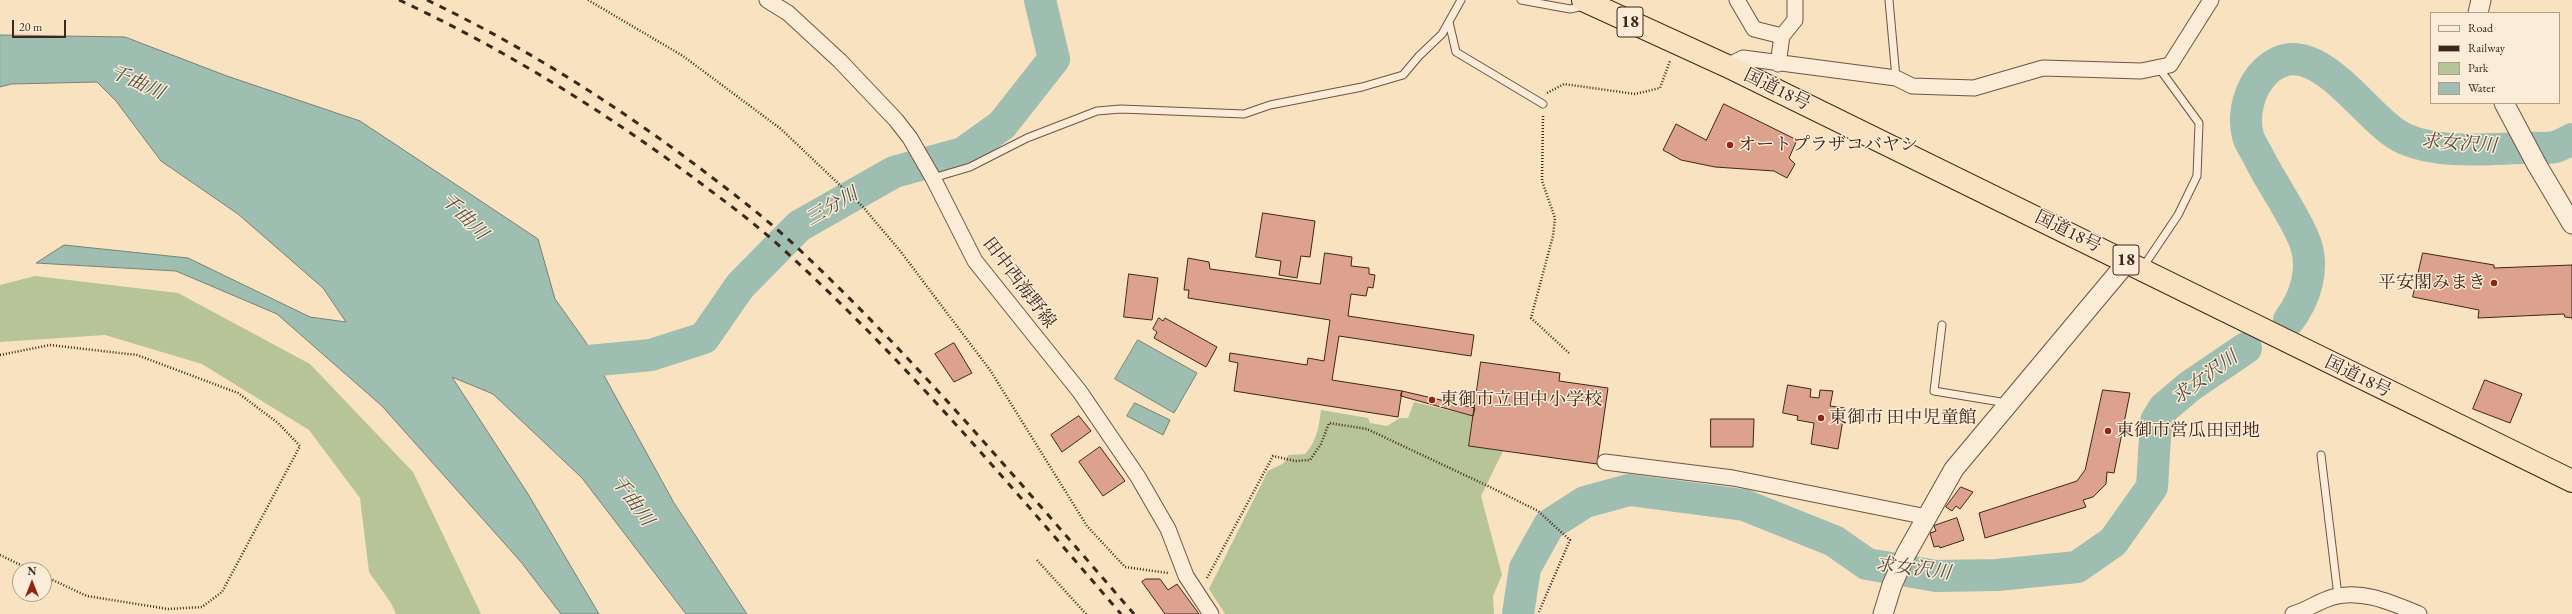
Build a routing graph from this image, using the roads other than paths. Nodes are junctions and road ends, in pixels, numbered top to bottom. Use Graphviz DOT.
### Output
graph roads {
  1 [pos="767,0"];
  2 [pos="1461,0"];
  3 [pos="1521,0"];
  4 [pos="1737,0"];
  5 [pos="1795,0"];
  6 [pos="1889,0"];
  7 [pos="2211,0"];
  8 [pos="2481,0"];
  9 [pos="1588,2"];
  10 [pos="2478,12"];
  11 [pos="1449,22"];
  12 [pos="1782,36"];
  13 [pos="1778,64"];
  14 [pos="1726,66"];
  15 [pos="2159,67"];
  16 [pos="1896,78"];
  17 [pos="1544,104"];
  18 [pos="2504,104"];
  19 [pos="933,178"];
  20 [pos="2572,224"];
  21 [pos="2135,265"];
  22 [pos="1942,325"];
  23 [pos="2009,403"];
  24 [pos="2321,455"];
  25 [pos="1605,462"];
  26 [pos="2572,481"];
  27 [pos="1927,517"];
  28 [pos="2338,596"];
  29 [pos="1211,614"];
  30 [pos="1883,614"];
  31 [pos="2293,614"];
  32 [pos="2419,614"];
  1 -- 19 [label="street, 田中西海野線"];
  2 -- 11 [label="lane"];
  3 -- 9 [label="lane"];
  4 -- 12 [label="street"];
  5 -- 12 [label="street"];
  6 -- 16 [label="lane"];
  7 -- 15 [label="street"];
  8 -- 10 [label="street"];
  9 -- 14 [label="highway, 国道18号 / 18"];
  11 -- 17 [label="lane"];
  11 -- 19 [label="lane"];
  12 -- 13 [label="street"];
  13 -- 14 [label="street"];
  13 -- 16 [label="street"];
  14 -- 21 [label="highway, 国道18号 / 18"];
  15 -- 16 [label="street"];
  15 -- 21 [label="lane"];
  18 -- 20 [label="street"];
  19 -- 29 [label="street, 田中西海野線"];
  21 -- 23 [label="street"];
  21 -- 26 [label="highway, 国道18号 / 18"];
  22 -- 23 [label="lane"];
  23 -- 27 [label="street"];
  24 -- 28 [label="lane"];
  25 -- 27 [label="street"];
  27 -- 30 [label="street"];
  28 -- 31 [label="street"];
  28 -- 32 [label="street"];
}
